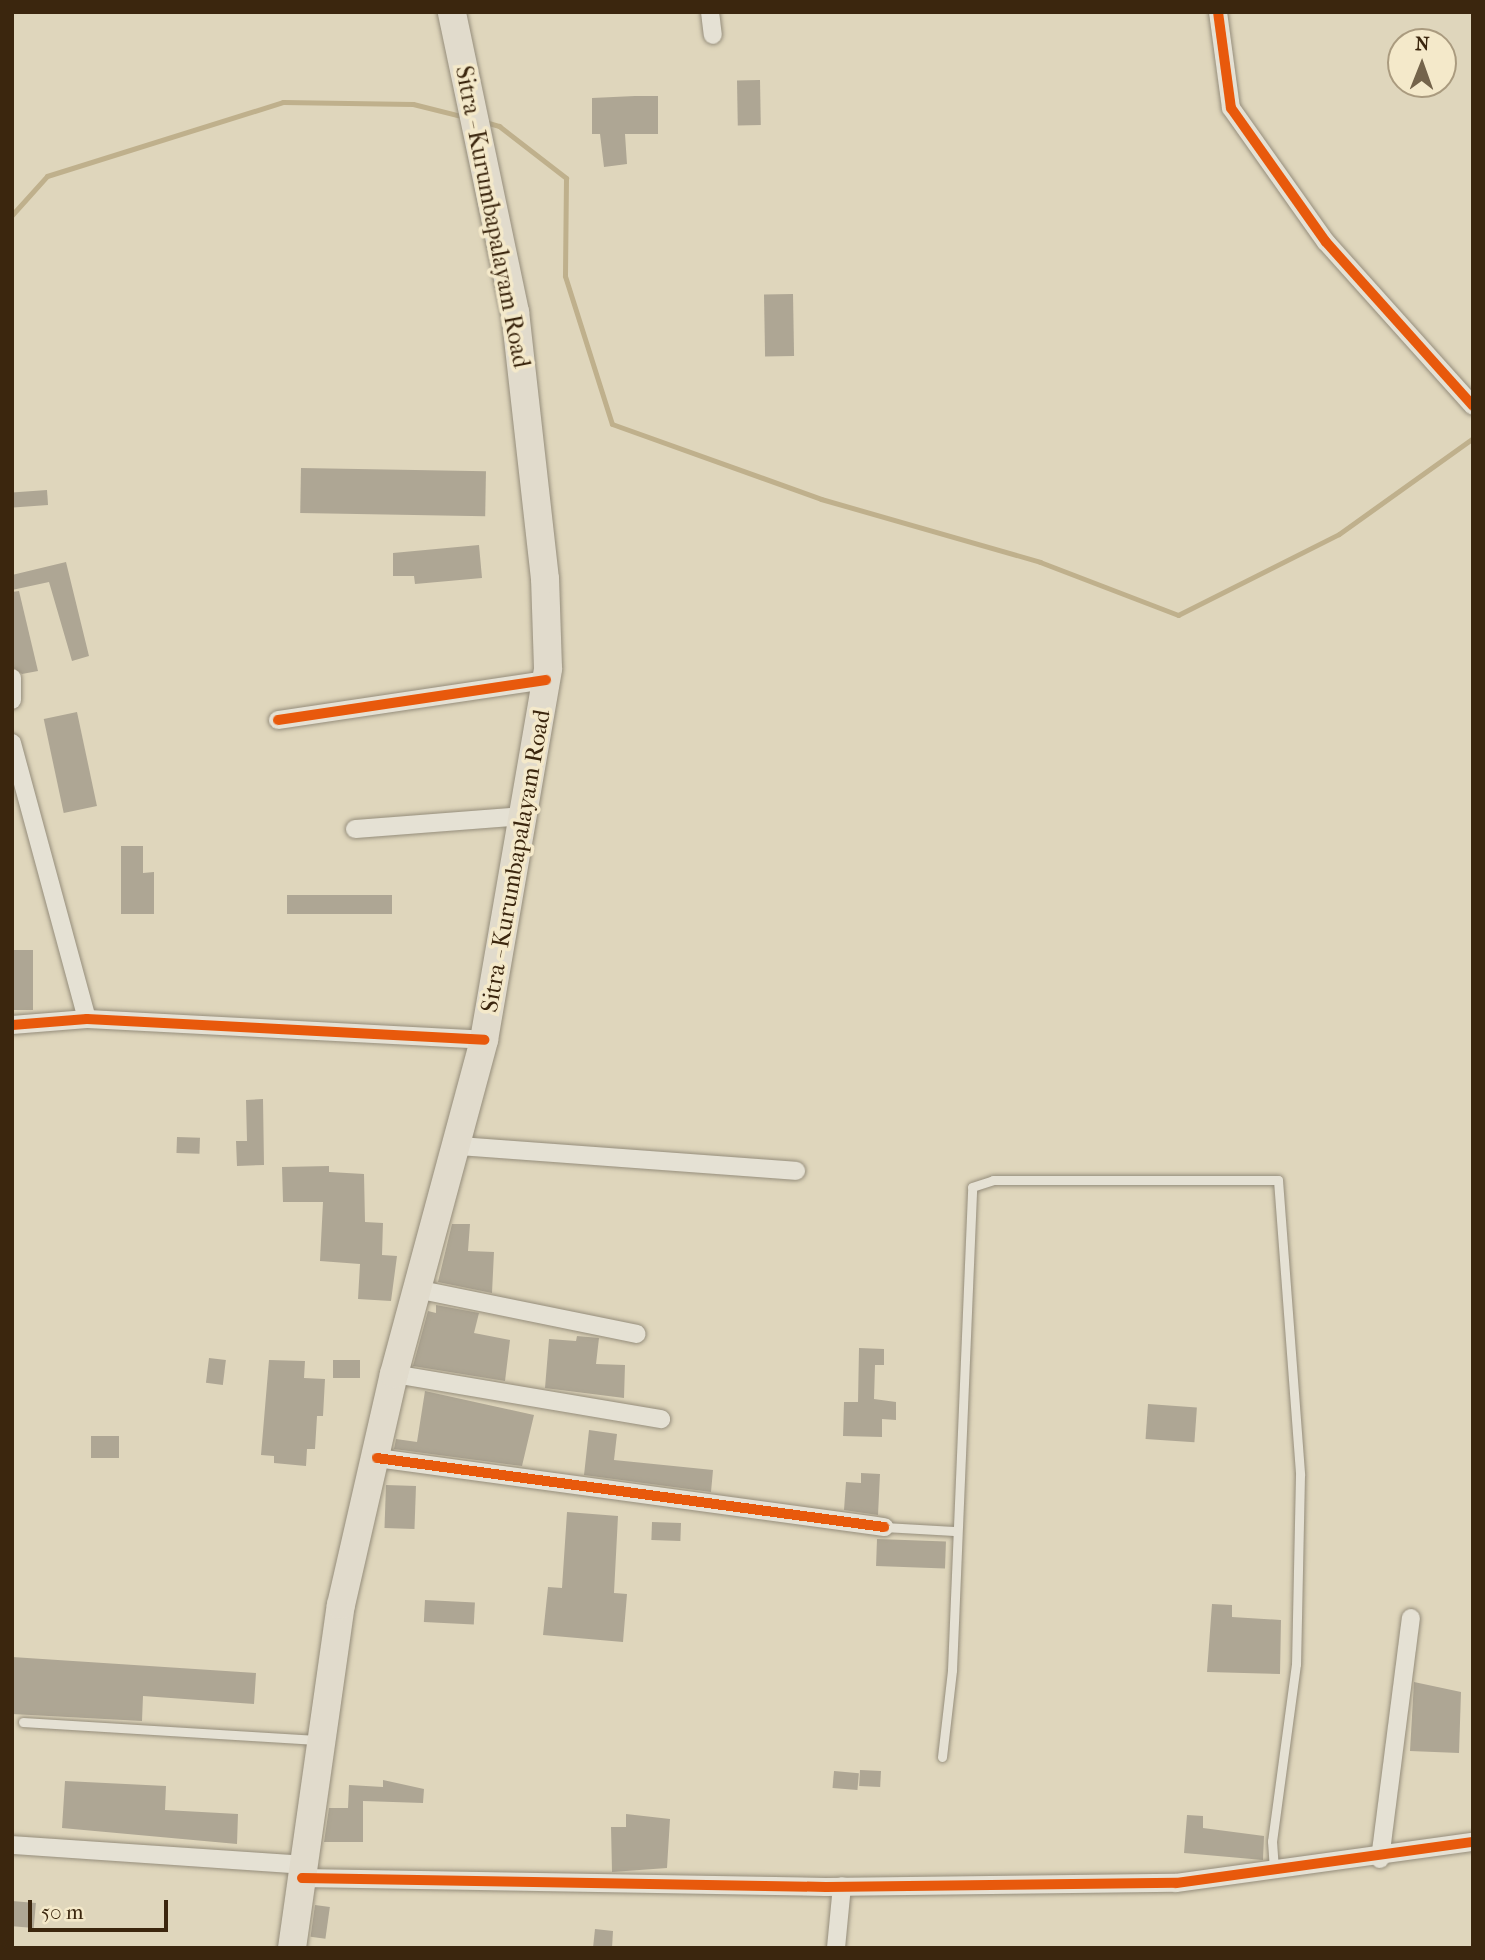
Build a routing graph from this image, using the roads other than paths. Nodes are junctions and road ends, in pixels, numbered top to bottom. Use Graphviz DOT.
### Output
graph roads {
  1 [pos="452,12"];
  2 [pos="710,12"];
  3 [pos="1218,12"];
  4 [pos="713,35"];
  5 [pos="1468,400"];
  6 [pos="12,678"];
  7 [pos="546,680"];
  8 [pos="12,700"];
  9 [pos="278,720"];
  10 [pos="12,743"];
  11 [pos="525,816"];
  12 [pos="355,829"];
  13 [pos="87,1019"];
  14 [pos="12,1025"];
  15 [pos="484,1040"];
  16 [pos="458,1146"];
  17 [pos="796,1171"];
  18 [pos="421,1290"];
  19 [pos="637,1334"];
  20 [pos="394,1374"];
  21 [pos="662,1419"];
  22 [pos="377,1458"];
  23 [pos="884,1527"];
  24 [pos="954,1531"];
  25 [pos="1410,1618"];
  26 [pos="23,1722"];
  27 [pos="322,1741"];
  28 [pos="942,1756"];
  29 [pos="1473,1842"];
  30 [pos="12,1845"];
  31 [pos="1380,1859"];
  32 [pos="303,1871"];
  33 [pos="1274,1873"];
  34 [pos="842,1886"];
  35 [pos="292,1948"];
  36 [pos="836,1948"];
  1 -- 7 [label="main road, Sitra - Kurumbapalayam Road"];
  2 -- 4 [label="street"];
  3 -- 5 [label="street"];
  6 -- 8 [label="street"];
  7 -- 9 [label="street"];
  7 -- 11 [label="main road, Sitra - Kurumbapalayam Road"];
  10 -- 13 [label="street"];
  11 -- 12 [label="street"];
  11 -- 15 [label="main road, Sitra - Kurumbapalayam Road"];
  13 -- 14 [label="street"];
  13 -- 15 [label="street"];
  15 -- 16 [label="main road, Sitra - Kurumbapalayam Road"];
  16 -- 17 [label="street"];
  16 -- 18 [label="main road, Sitra - Kurumbapalayam Road"];
  18 -- 19 [label="street"];
  18 -- 20 [label="main road, Sitra - Kurumbapalayam Road"];
  20 -- 21 [label="street"];
  20 -- 22 [label="main road, Sitra - Kurumbapalayam Road"];
  22 -- 23 [label="street"];
  22 -- 27 [label="main road, Sitra - Kurumbapalayam Road"];
  23 -- 24 [label="lane"];
  24 -- 28 [label="lane"];
  24 -- 33 [label="lane"];
  25 -- 31 [label="street"];
  26 -- 27 [label="lane"];
  27 -- 32 [label="main road, Sitra - Kurumbapalayam Road"];
  29 -- 31 [label="street"];
  30 -- 32 [label="street"];
  31 -- 33 [label="street"];
  32 -- 34 [label="street"];
  32 -- 35 [label="main road, Sitra - Kurumbapalayam Road"];
  33 -- 34 [label="street"];
  34 -- 36 [label="street"];
}
